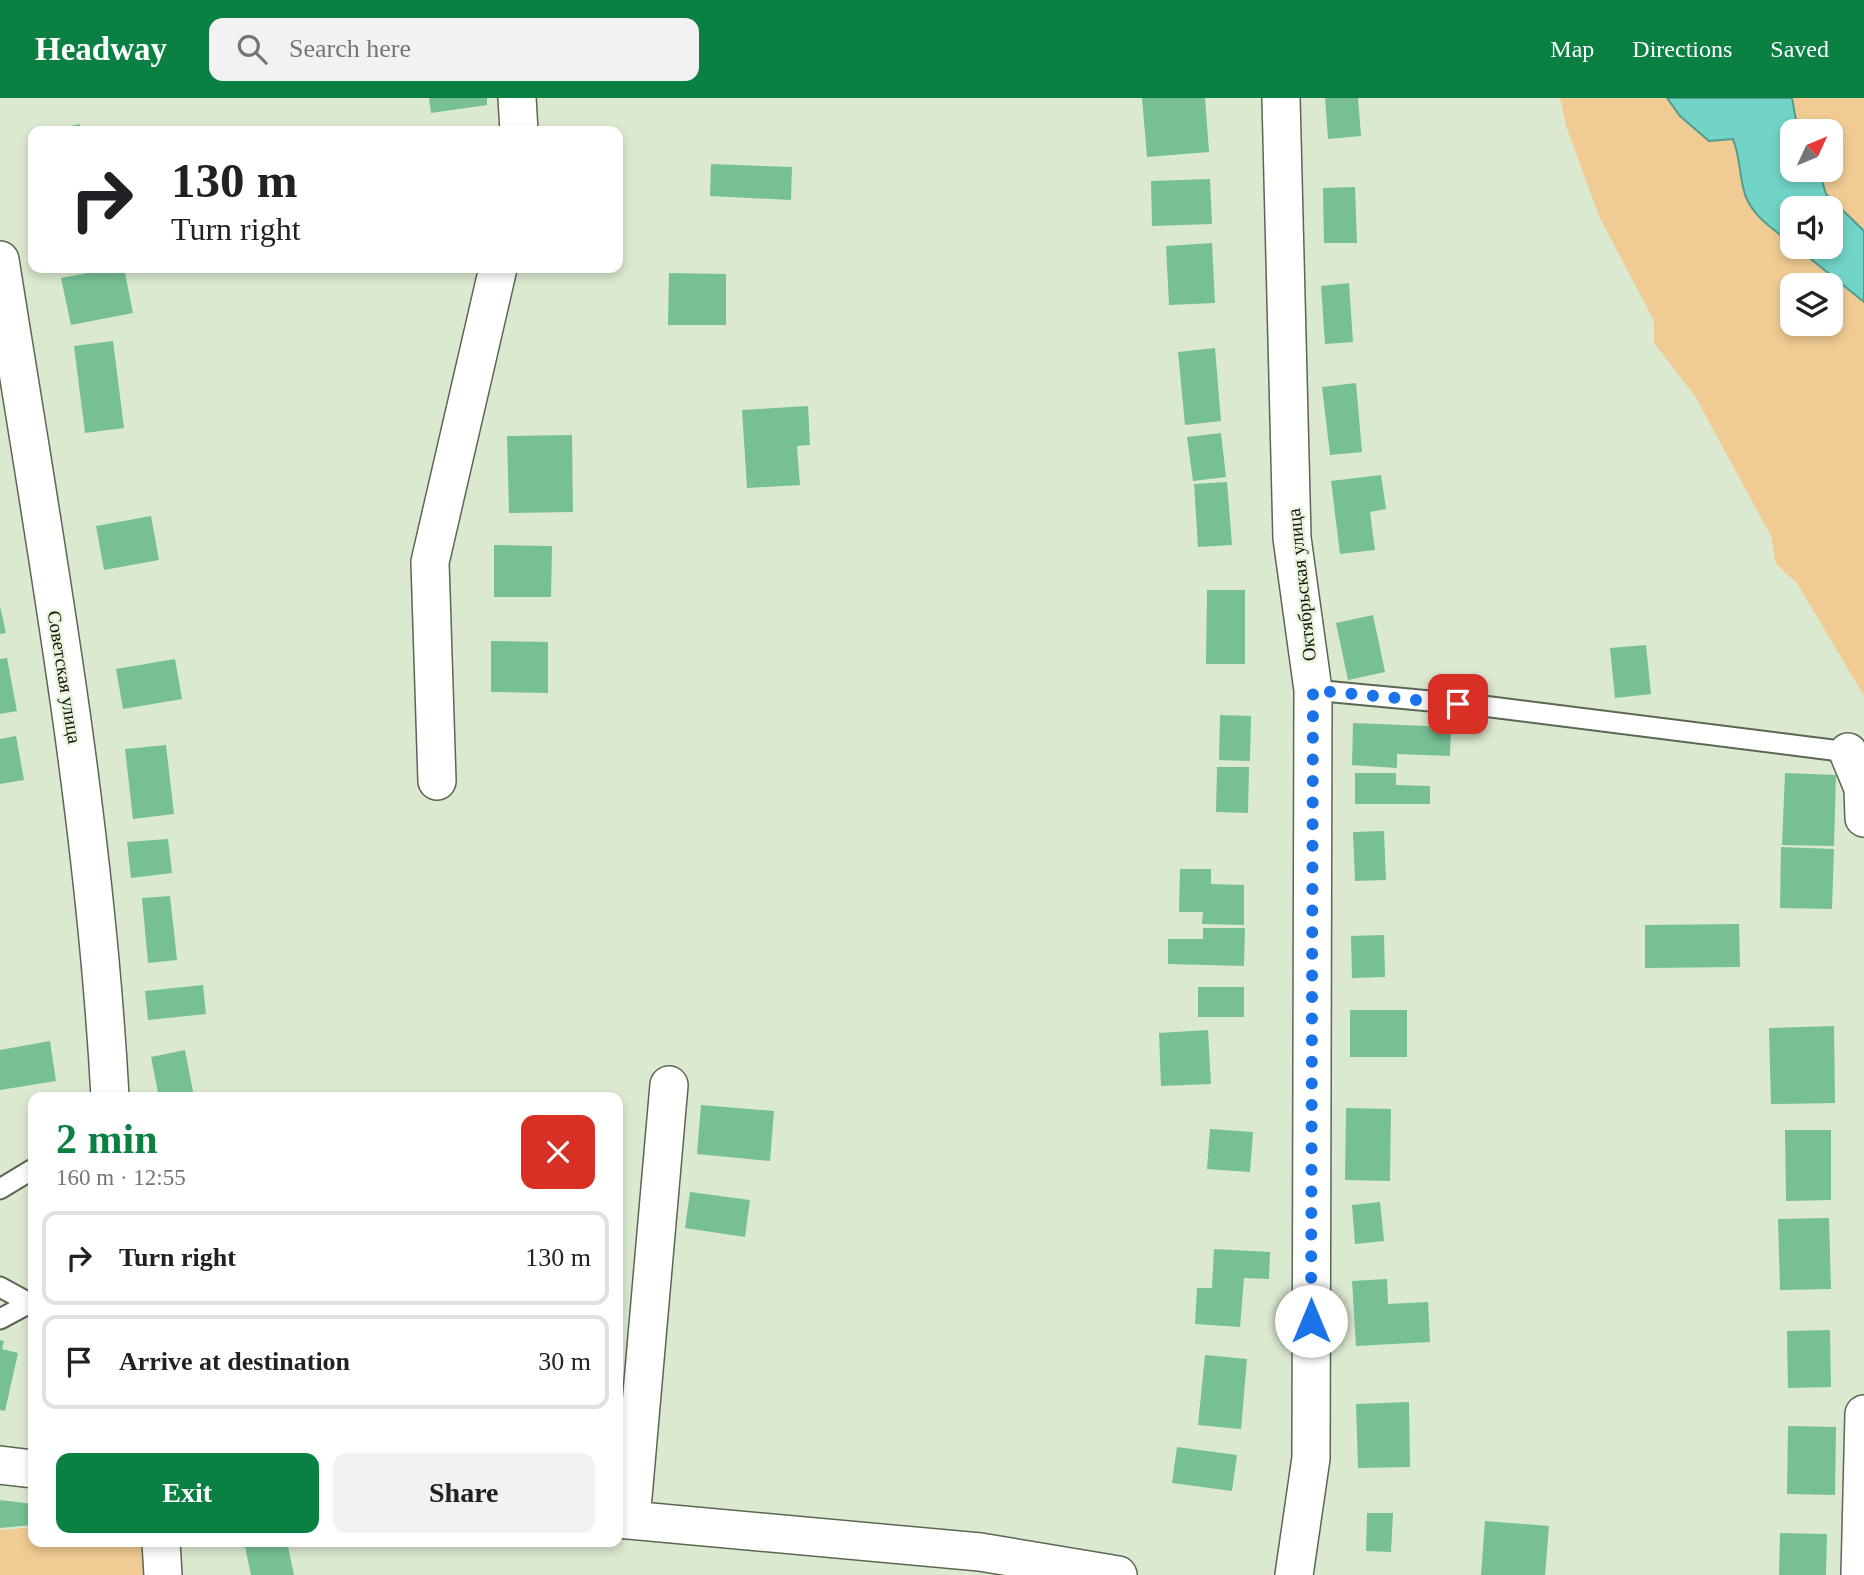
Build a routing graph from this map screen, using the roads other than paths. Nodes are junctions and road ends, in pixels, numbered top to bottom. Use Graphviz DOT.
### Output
graph roads {
  1 [pos="517,98"];
  2 [pos="1281,98"];
  3 [pos="519,126"];
  4 [pos="0,260"];
  5 [pos="497,273"];
  6 [pos="1313,690"];
  7 [pos="1848,752"];
  8 [pos="437,782"];
  9 [pos="1864,818"];
  10 [pos="669,1085"];
  11 [pos="110,1092"];
  12 [pos="28,1172"];
  13 [pos="0,1189"];
  14 [pos="0,1287"];
  15 [pos="28,1303"];
  16 [pos="28,1306"];
  17 [pos="0,1319"];
  18 [pos="1864,1414"];
  19 [pos="0,1465"];
  20 [pos="28,1468"];
  21 [pos="624,1520"];
  22 [pos="162,1547"];
  23 [pos="163,1575"];
  24 [pos="1118,1575"];
  25 [pos="1294,1575"];
  26 [pos="1860,1575"];
  1 -- 3 [label="street"];
  2 -- 6 [label="street, Октябрьская улица"];
  4 -- 11 [label="street, Советская улица"];
  5 -- 8 [label="street"];
  6 -- 7 [label="lane"];
  6 -- 25 [label="street, Октябрьская улица"];
  7 -- 9 [label="street"];
  10 -- 21 [label="street"];
  12 -- 13 [label="lane"];
  14 -- 15 [label="lane"];
  16 -- 17 [label="lane"];
  18 -- 26 [label="street"];
  19 -- 20 [label="street"];
  21 -- 24 [label="street"];
  22 -- 23 [label="street"];
}
